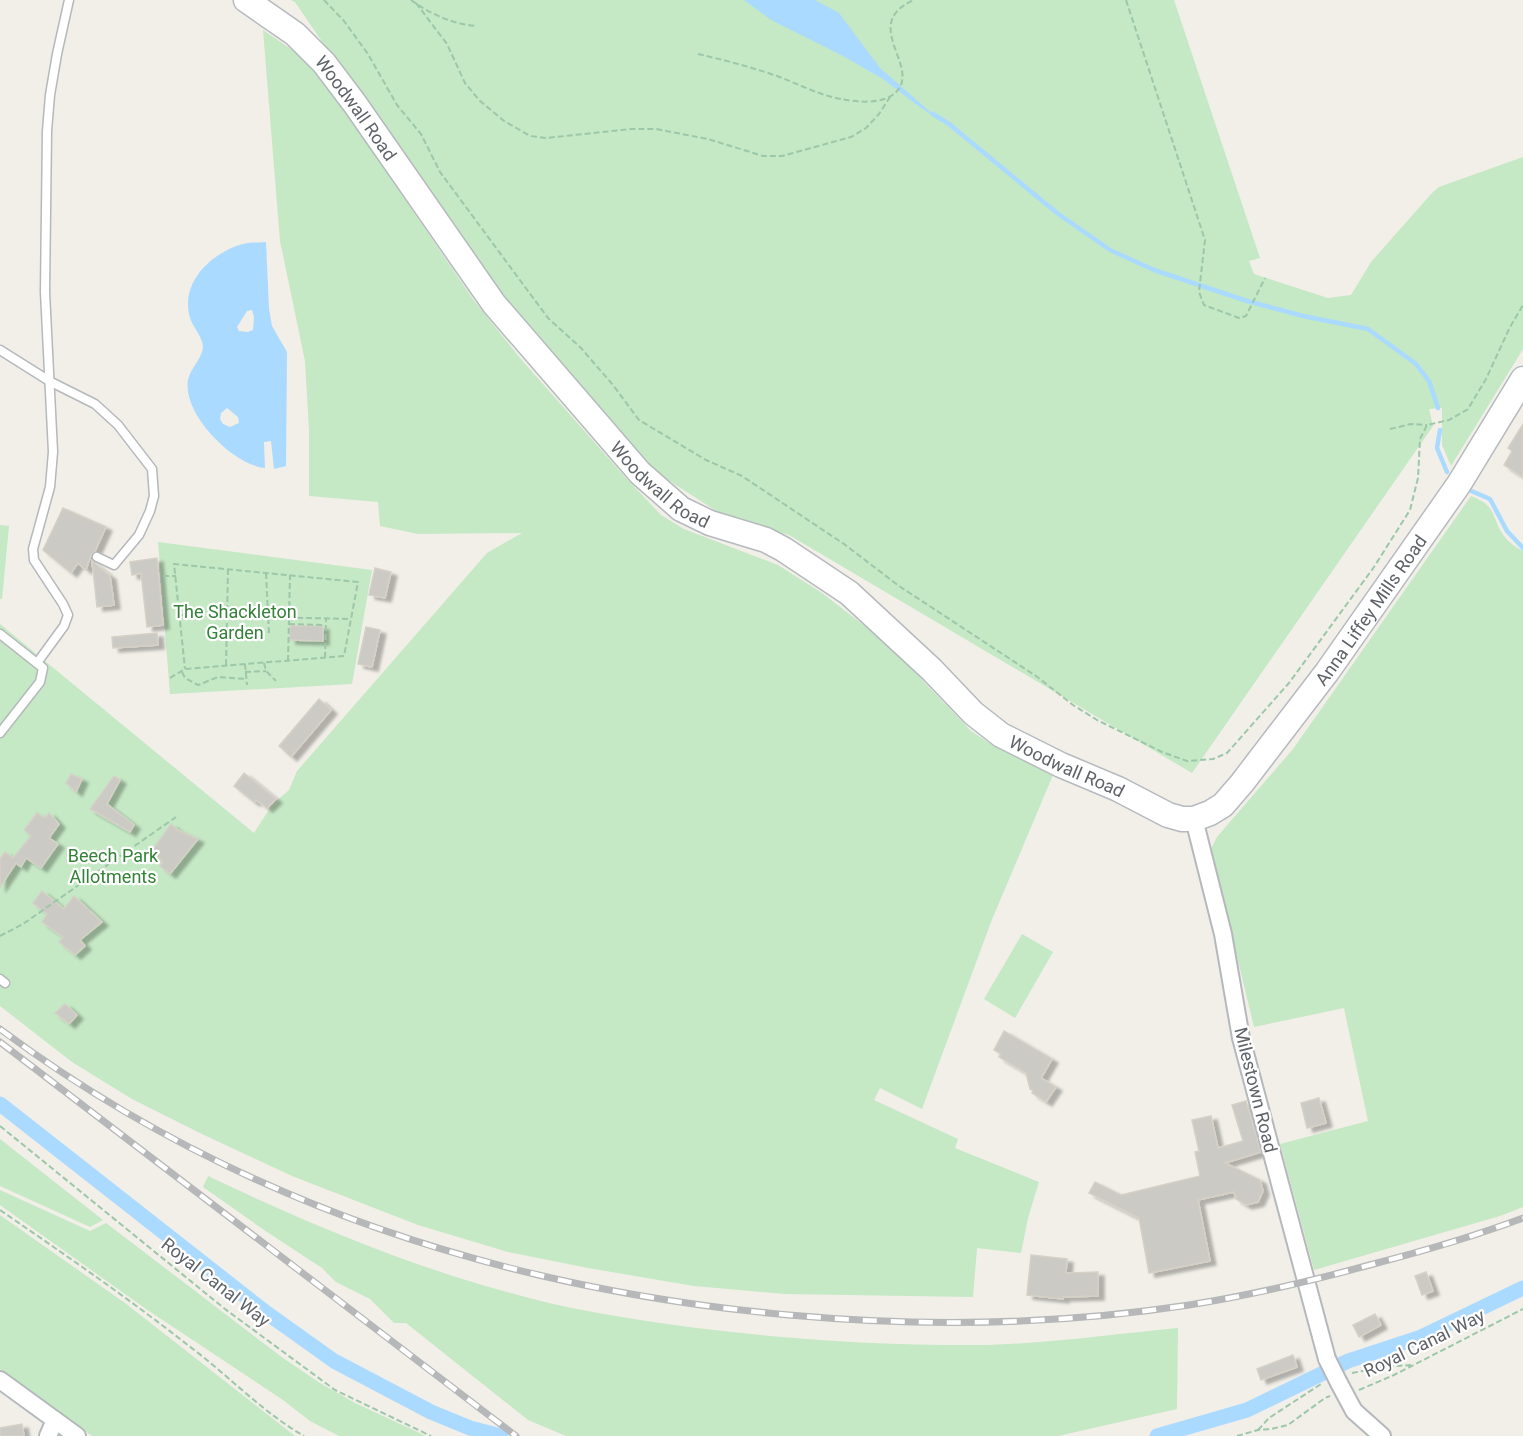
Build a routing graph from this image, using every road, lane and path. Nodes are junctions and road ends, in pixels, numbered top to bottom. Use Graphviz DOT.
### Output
graph roads {
  1 [pos="69,0"];
  2 [pos="246,0"];
  3 [pos="324,0"];
  4 [pos="411,0"];
  5 [pos="914,0"];
  6 [pos="1126,0"];
  7 [pos="416,3"];
  8 [pos="477,26"];
  9 [pos="698,54"];
  10 [pos="890,97"];
  11 [pos="1266,278"];
  12 [pos="1523,305"];
  13 [pos="0,350"];
  14 [pos="1523,379"];
  15 [pos="51,382"];
  16 [pos="1427,425"];
  17 [pos="1390,429"];
  18 [pos="97,556"];
  19 [pos="228,569"];
  20 [pos="266,573"];
  21 [pos="290,575"];
  22 [pos="163,576"];
  23 [pos="176,576"];
  24 [pos="180,615"];
  25 [pos="227,616"];
  26 [pos="269,617"];
  27 [pos="288,618"];
  28 [pos="326,618"];
  29 [pos="351,619"];
  30 [pos="288,624"];
  31 [pos="326,625"];
  32 [pos="0,634"];
  33 [pos="269,634"];
  34 [pos="325,658"];
  35 [pos="288,661"];
  36 [pos="37,663"];
  37 [pos="264,663"];
  38 [pos="245,664"];
  39 [pos="226,665"];
  40 [pos="185,669"];
  41 [pos="266,671"];
  42 [pos="182,672"];
  43 [pos="245,672"];
  44 [pos="170,678"];
  45 [pos="246,679"];
  46 [pos="276,681"];
  47 [pos="247,685"];
  48 [pos="0,733"];
  49 [pos="176,817"];
  50 [pos="1194,819"];
  51 [pos="0,936"];
  52 [pos="0,1126"];
  53 [pos="0,1210"];
  54 [pos="1523,1309"];
  55 [pos="0,1380"];
  56 [pos="1341,1388"];
  57 [pos="55,1420"];
  58 [pos="48,1436"];
  59 [pos="77,1436"];
  60 [pos="304,1436"];
  61 [pos="431,1436"];
  62 [pos="1237,1436"];
  63 [pos="1382,1436"];
  1 -- 15 [label="lane"];
  2 -- 50 [label="main road, Woodwall Road"];
  3 -- 16 [label="path"];
  4 -- 7 [label="path"];
  5 -- 10 [label="path"];
  6 -- 11 [label="path"];
  7 -- 8 [label="path"];
  7 -- 10 [label="path"];
  9 -- 10 [label="path"];
  12 -- 16 [label="path"];
  13 -- 15 [label="lane"];
  14 -- 50 [label="main road, Anna Liffey Mills Road"];
  15 -- 18 [label="lane"];
  15 -- 36 [label="lane"];
  16 -- 17 [label="path"];
  19 -- 20 [label="path"];
  19 -- 23 [label="path"];
  19 -- 25 [label="path"];
  20 -- 21 [label="path"];
  20 -- 26 [label="path"];
  21 -- 27 [label="path"];
  21 -- 29 [label="path"];
  22 -- 23 [label="path"];
  23 -- 24 [label="path"];
  24 -- 25 [label="path"];
  24 -- 40 [label="path"];
  25 -- 26 [label="path"];
  25 -- 39 [label="path"];
  26 -- 27 [label="path"];
  26 -- 33 [label="path"];
  27 -- 28 [label="path"];
  27 -- 30 [label="path"];
  28 -- 29 [label="path"];
  28 -- 31 [label="path"];
  29 -- 34 [label="path"];
  30 -- 31 [label="path"];
  30 -- 35 [label="path"];
  31 -- 34 [label="path"];
  32 -- 36 [label="lane"];
  34 -- 35 [label="path"];
  35 -- 37 [label="path"];
  36 -- 48 [label="lane"];
  37 -- 38 [label="path"];
  37 -- 41 [label="path"];
  38 -- 39 [label="path"];
  38 -- 43 [label="path"];
  39 -- 40 [label="path"];
  40 -- 42 [label="path"];
  41 -- 43 [label="path"];
  41 -- 46 [label="path"];
  42 -- 44 [label="path"];
  42 -- 45 [label="path"];
  43 -- 45 [label="path"];
  45 -- 47 [label="path"];
  49 -- 51 [label="path"];
  50 -- 56 [label="street, Milestown Road, bridge"];
  52 -- 61 [label="path, Royal Canal Way"];
  53 -- 60 [label="path"];
  54 -- 56 [label="path, Royal Canal Way"];
  55 -- 57 [label="street"];
  56 -- 62 [label="path, Royal Canal Way"];
  56 -- 63 [label="street, Milestown Road"];
  57 -- 58 [label="street"];
  57 -- 59 [label="street"];
}
